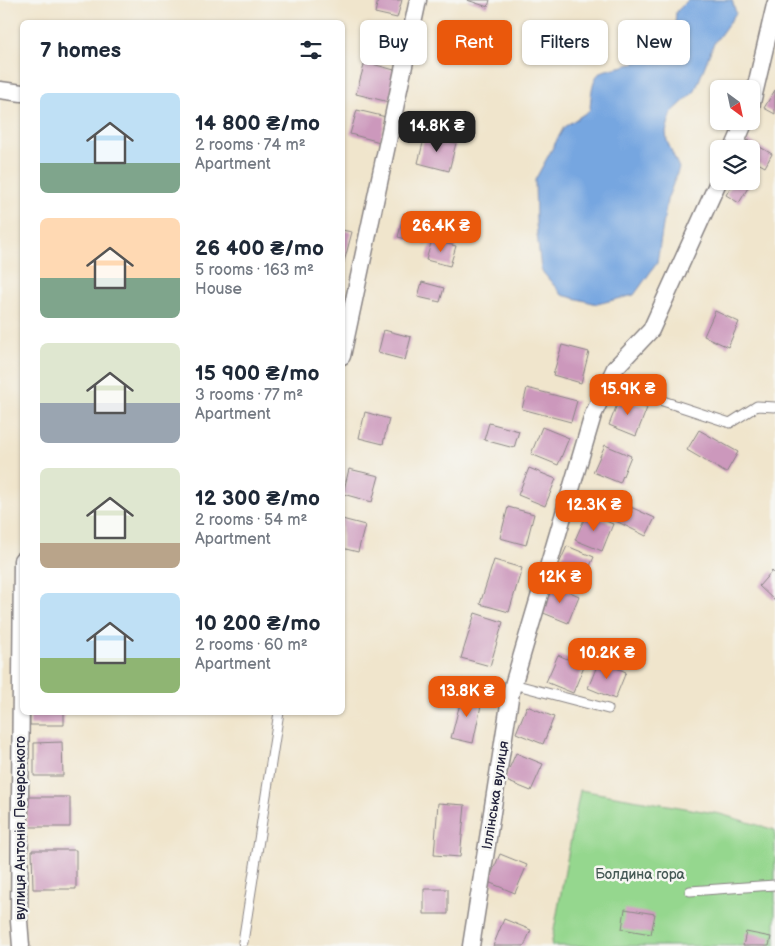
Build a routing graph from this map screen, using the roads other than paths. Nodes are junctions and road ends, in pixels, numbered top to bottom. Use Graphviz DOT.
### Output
graph roads {
  1 [pos="418,0"];
  2 [pos="775,6"];
  3 [pos="757,80"];
  4 [pos="0,90"];
  5 [pos="20,93"];
  6 [pos="715,190"];
  7 [pos="345,342"];
  8 [pos="608,383"];
  9 [pos="775,407"];
  10 [pos="513,684"];
  11 [pos="608,708"];
  12 [pos="20,715"];
  13 [pos="278,715"];
  14 [pos="775,885"];
  15 [pos="690,891"];
  16 [pos="243,942"];
  17 [pos="21,946"];
  18 [pos="471,946"];
  1 -- 7 [label="street"];
  2 -- 3 [label="street"];
  4 -- 5 [label="street"];
  6 -- 8 [label="street, Іллінська вулиця"];
  8 -- 9 [label="lane"];
  8 -- 10 [label="street, Іллінська вулиця"];
  10 -- 11 [label="lane"];
  10 -- 18 [label="street, Іллінська вулиця"];
  12 -- 17 [label="street, вулиця Антонія Печерського"];
  13 -- 16 [label="lane"];
  14 -- 15 [label="lane"];
}
